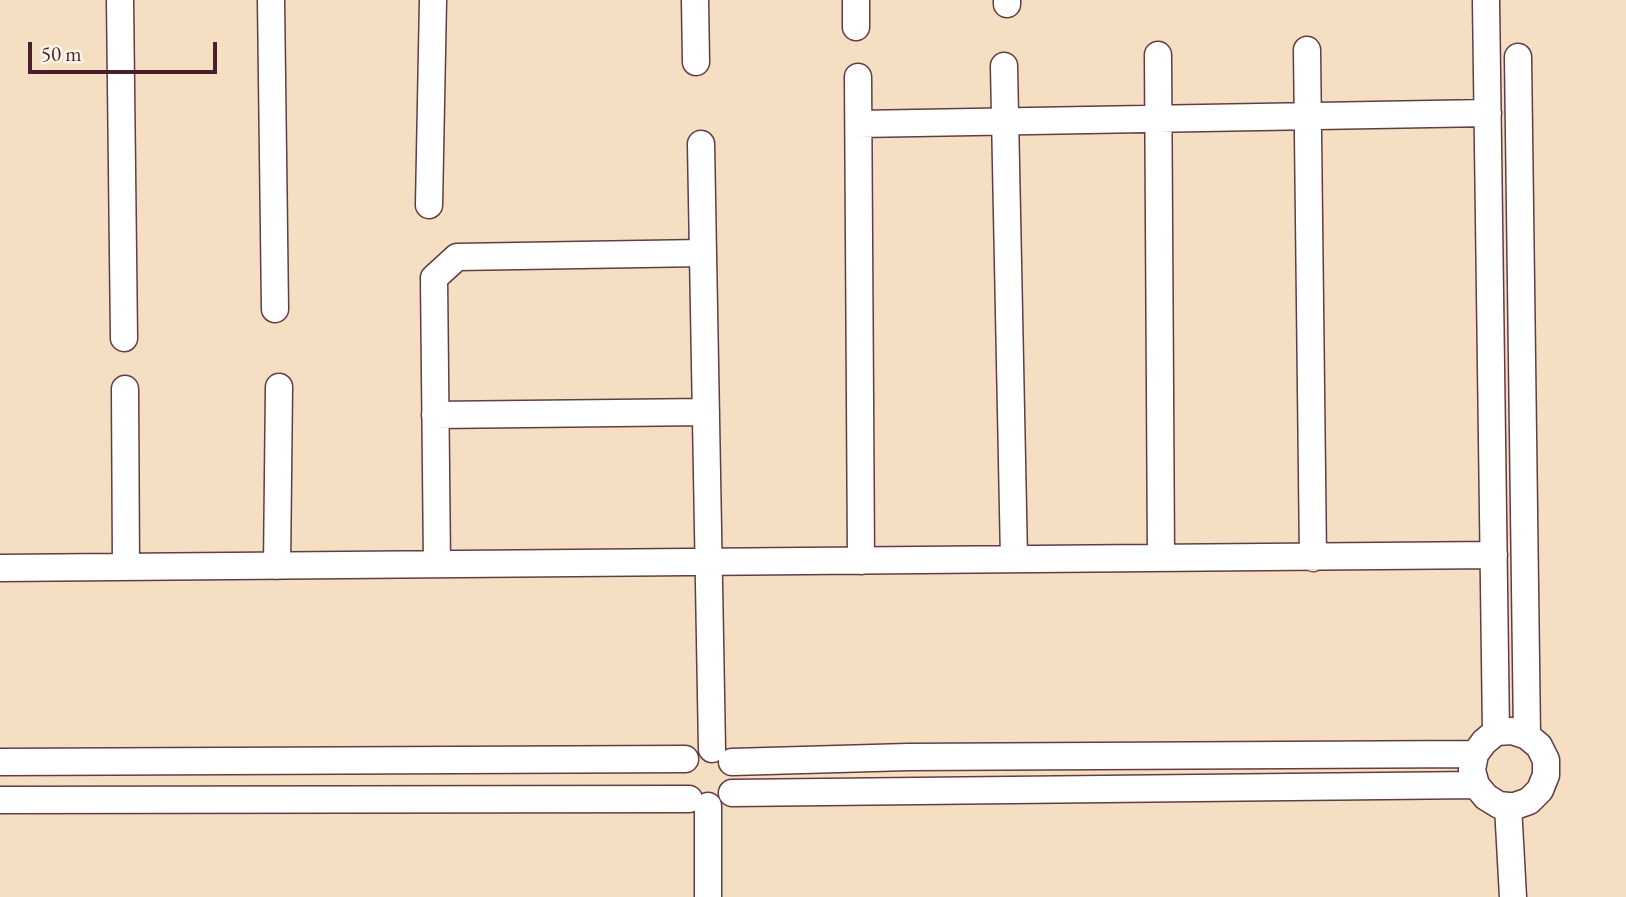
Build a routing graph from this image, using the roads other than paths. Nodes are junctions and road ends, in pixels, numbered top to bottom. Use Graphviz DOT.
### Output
graph roads {
  1 [pos="120,0"];
  2 [pos="271,0"];
  3 [pos="433,0"];
  4 [pos="695,0"];
  5 [pos="856,0"];
  6 [pos="1486,0"];
  7 [pos="856,27"];
  8 [pos="1307,50"];
  9 [pos="1158,55"];
  10 [pos="1518,57"];
  11 [pos="696,62"];
  12 [pos="1004,65"];
  13 [pos="858,77"];
  14 [pos="1488,113"];
  15 [pos="1307,116"];
  16 [pos="1158,119"];
  17 [pos="1005,121"];
  18 [pos="859,124"];
  19 [pos="701,144"];
  20 [pos="429,205"];
  21 [pos="703,253"];
  22 [pos="275,309"];
  23 [pos="124,338"];
  24 [pos="279,387"];
  25 [pos="125,388"];
  26 [pos="706,412"];
  27 [pos="435,415"];
  28 [pos="1494,555"];
  29 [pos="1161,558"];
  30 [pos="1313,558"];
  31 [pos="1014,559"];
  32 [pos="862,561"];
  33 [pos="709,562"];
  34 [pos="436,564"];
  35 [pos="277,566"];
  36 [pos="126,567"];
  37 [pos="0,568"];
  38 [pos="1496,732"];
  39 [pos="1527,736"];
  40 [pos="1475,754"];
  41 [pos="722,755"];
  42 [pos="685,759"];
  43 [pos="0,762"];
  44 [pos="1476,785"];
  45 [pos="732,793"];
  46 [pos="0,800"];
  47 [pos="698,803"];
  48 [pos="1508,806"];
  49 [pos="708,897"];
  50 [pos="1513,897"];
  1 -- 23 [label="street"];
  2 -- 22 [label="street"];
  3 -- 20 [label="street"];
  4 -- 11 [label="street"];
  5 -- 7 [label="street"];
  6 -- 14 [label="street"];
  8 -- 15 [label="street"];
  9 -- 16 [label="street"];
  10 -- 39 [label="street"];
  12 -- 17 [label="street"];
  13 -- 18 [label="street"];
  14 -- 15 [label="street"];
  14 -- 28 [label="street"];
  15 -- 16 [label="street"];
  15 -- 30 [label="street"];
  16 -- 17 [label="street"];
  16 -- 29 [label="street"];
  17 -- 18 [label="street"];
  17 -- 31 [label="street"];
  18 -- 32 [label="street"];
  19 -- 21 [label="street"];
  21 -- 26 [label="street"];
  21 -- 27 [label="street"];
  24 -- 35 [label="street"];
  25 -- 36 [label="street"];
  26 -- 27 [label="street"];
  26 -- 33 [label="street"];
  27 -- 34 [label="street"];
  28 -- 30 [label="street"];
  28 -- 38 [label="street"];
  29 -- 30 [label="street"];
  29 -- 31 [label="street"];
  31 -- 32 [label="street"];
  32 -- 33 [label="street"];
  33 -- 34 [label="street"];
  33 -- 41 [label="street"];
  34 -- 35 [label="street"];
  35 -- 36 [label="street"];
  36 -- 37 [label="street"];
  38 -- 39 [label="street"];
  38 -- 40 [label="street"];
  39 -- 48 [label="street"];
  40 -- 41 [label="street"];
  40 -- 44 [label="street"];
  41 -- 42 [label="street"];
  41 -- 45 [label="street"];
  42 -- 43 [label="street"];
  42 -- 47 [label="street"];
  44 -- 45 [label="street"];
  44 -- 48 [label="street"];
  45 -- 47 [label="street"];
  46 -- 47 [label="street"];
  47 -- 49 [label="street"];
  48 -- 50 [label="street"];
}
